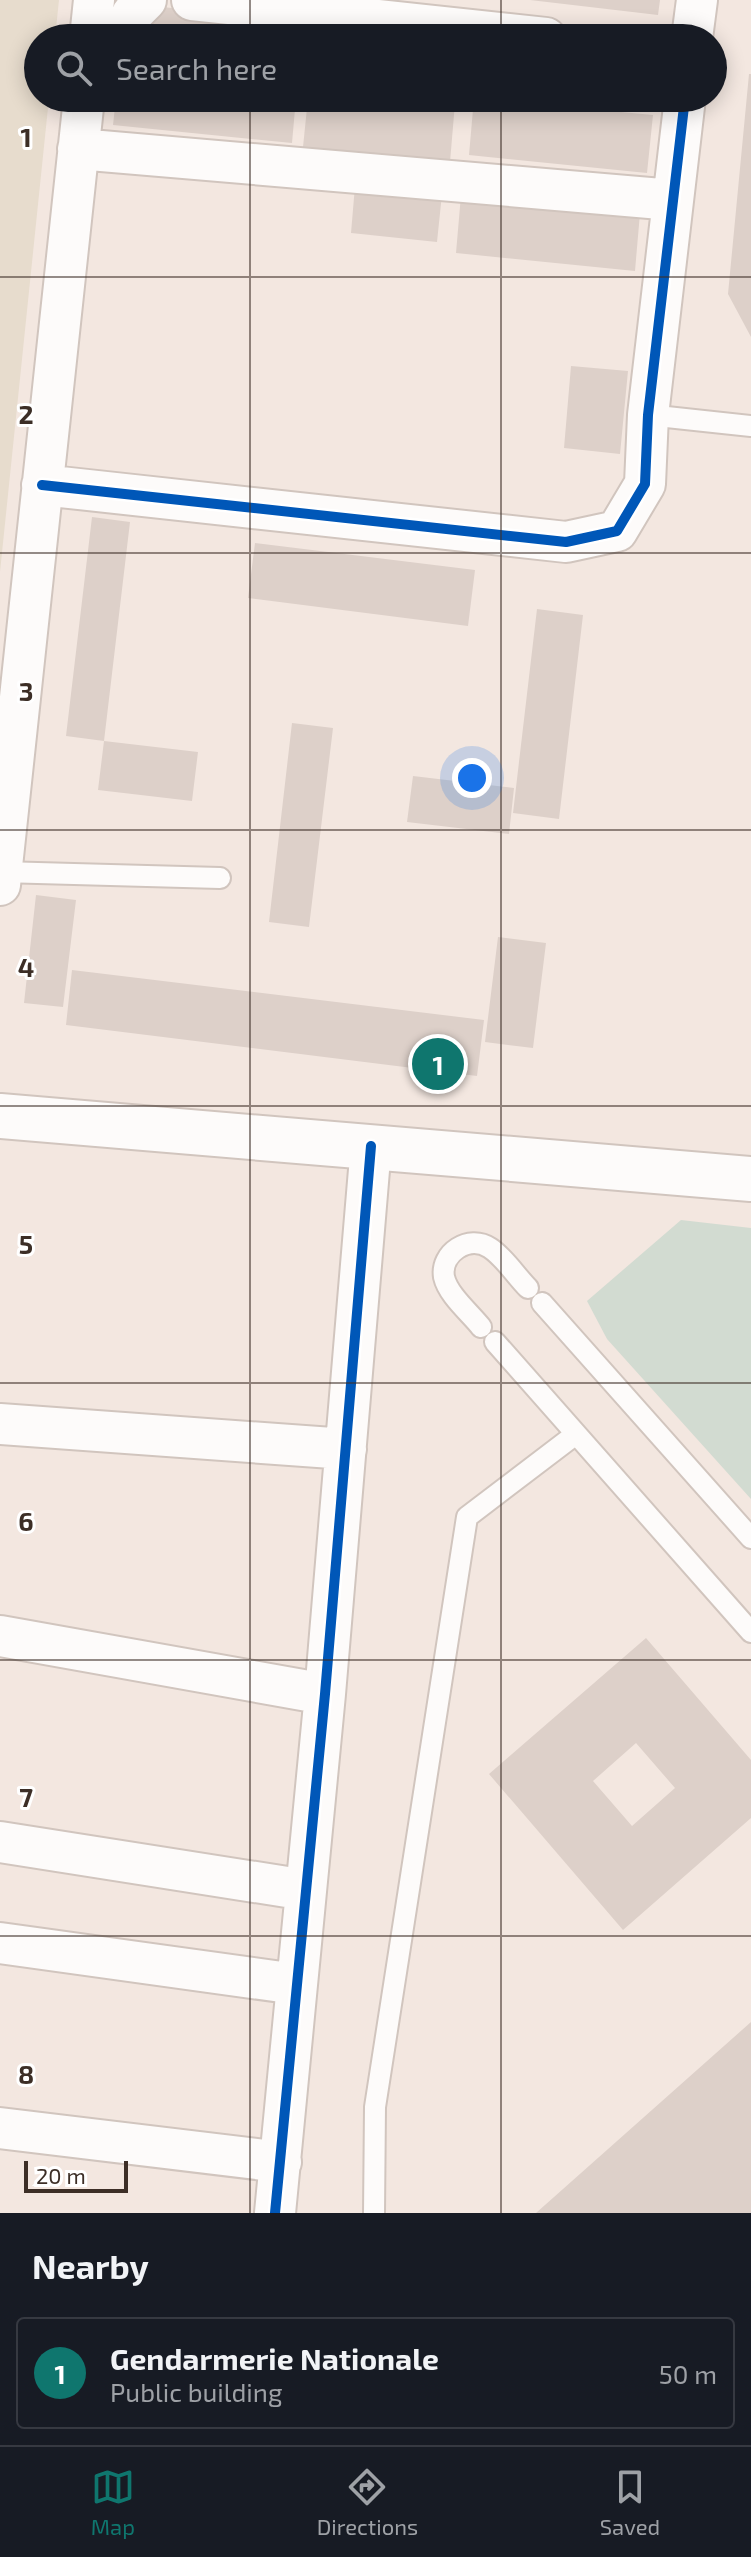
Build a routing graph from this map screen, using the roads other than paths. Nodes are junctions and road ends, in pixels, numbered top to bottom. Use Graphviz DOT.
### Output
graph roads {
  1 [pos="94,0"];
  2 [pos="146,0"];
  3 [pos="192,0"];
  4 [pos="697,0"];
  5 [pos="91,24"];
  6 [pos="130,24"];
  7 [pos="416,24"];
  8 [pos="694,24"];
  9 [pos="82,112"];
  10 [pos="683,112"];
  11 [pos="78,149"];
  12 [pos="673,200"];
  13 [pos="648,415"];
  14 [pos="751,426"];
  15 [pos="42,485"];
  16 [pos="1,878"];
  17 [pos="220,878"];
  18 [pos="0,1116"];
  19 [pos="371,1146"];
  20 [pos="751,1179"];
  21 [pos="0,1424"];
  22 [pos="576,1434"];
  23 [pos="346,1449"];
  24 [pos="751,1538"];
  25 [pos="751,1632"];
  26 [pos="0,1636"];
  27 [pos="325,1694"];
  28 [pos="0,1842"];
  29 [pos="306,1890"];
  30 [pos="0,1943"];
  31 [pos="296,1984"];
  32 [pos="0,2128"];
  33 [pos="281,2162"];
  34 [pos="275,2213"];
  35 [pos="374,2213"];
  1 -- 5 [label="street"];
  2 -- 6 [label="street"];
  3 -- 7 [label="street"];
  4 -- 8 [label="street"];
  9 -- 11 [label="street"];
  10 -- 12 [label="street"];
  11 -- 12 [label="street"];
  11 -- 15 [label="street"];
  12 -- 13 [label="street"];
  13 -- 14 [label="lane"];
  13 -- 15 [label="street"];
  15 -- 16 [label="street"];
  16 -- 17 [label="lane"];
  18 -- 19 [label="street"];
  19 -- 20 [label="street"];
  19 -- 23 [label="street"];
  21 -- 23 [label="street"];
  22 -- 24 [label="lane"];
  22 -- 25 [label="lane"];
  22 -- 35 [label="lane"];
  23 -- 27 [label="street"];
  26 -- 27 [label="street"];
  27 -- 29 [label="street"];
  28 -- 29 [label="street"];
  29 -- 31 [label="street"];
  30 -- 31 [label="street"];
  31 -- 33 [label="street"];
  32 -- 33 [label="street"];
  33 -- 34 [label="street"];
}
